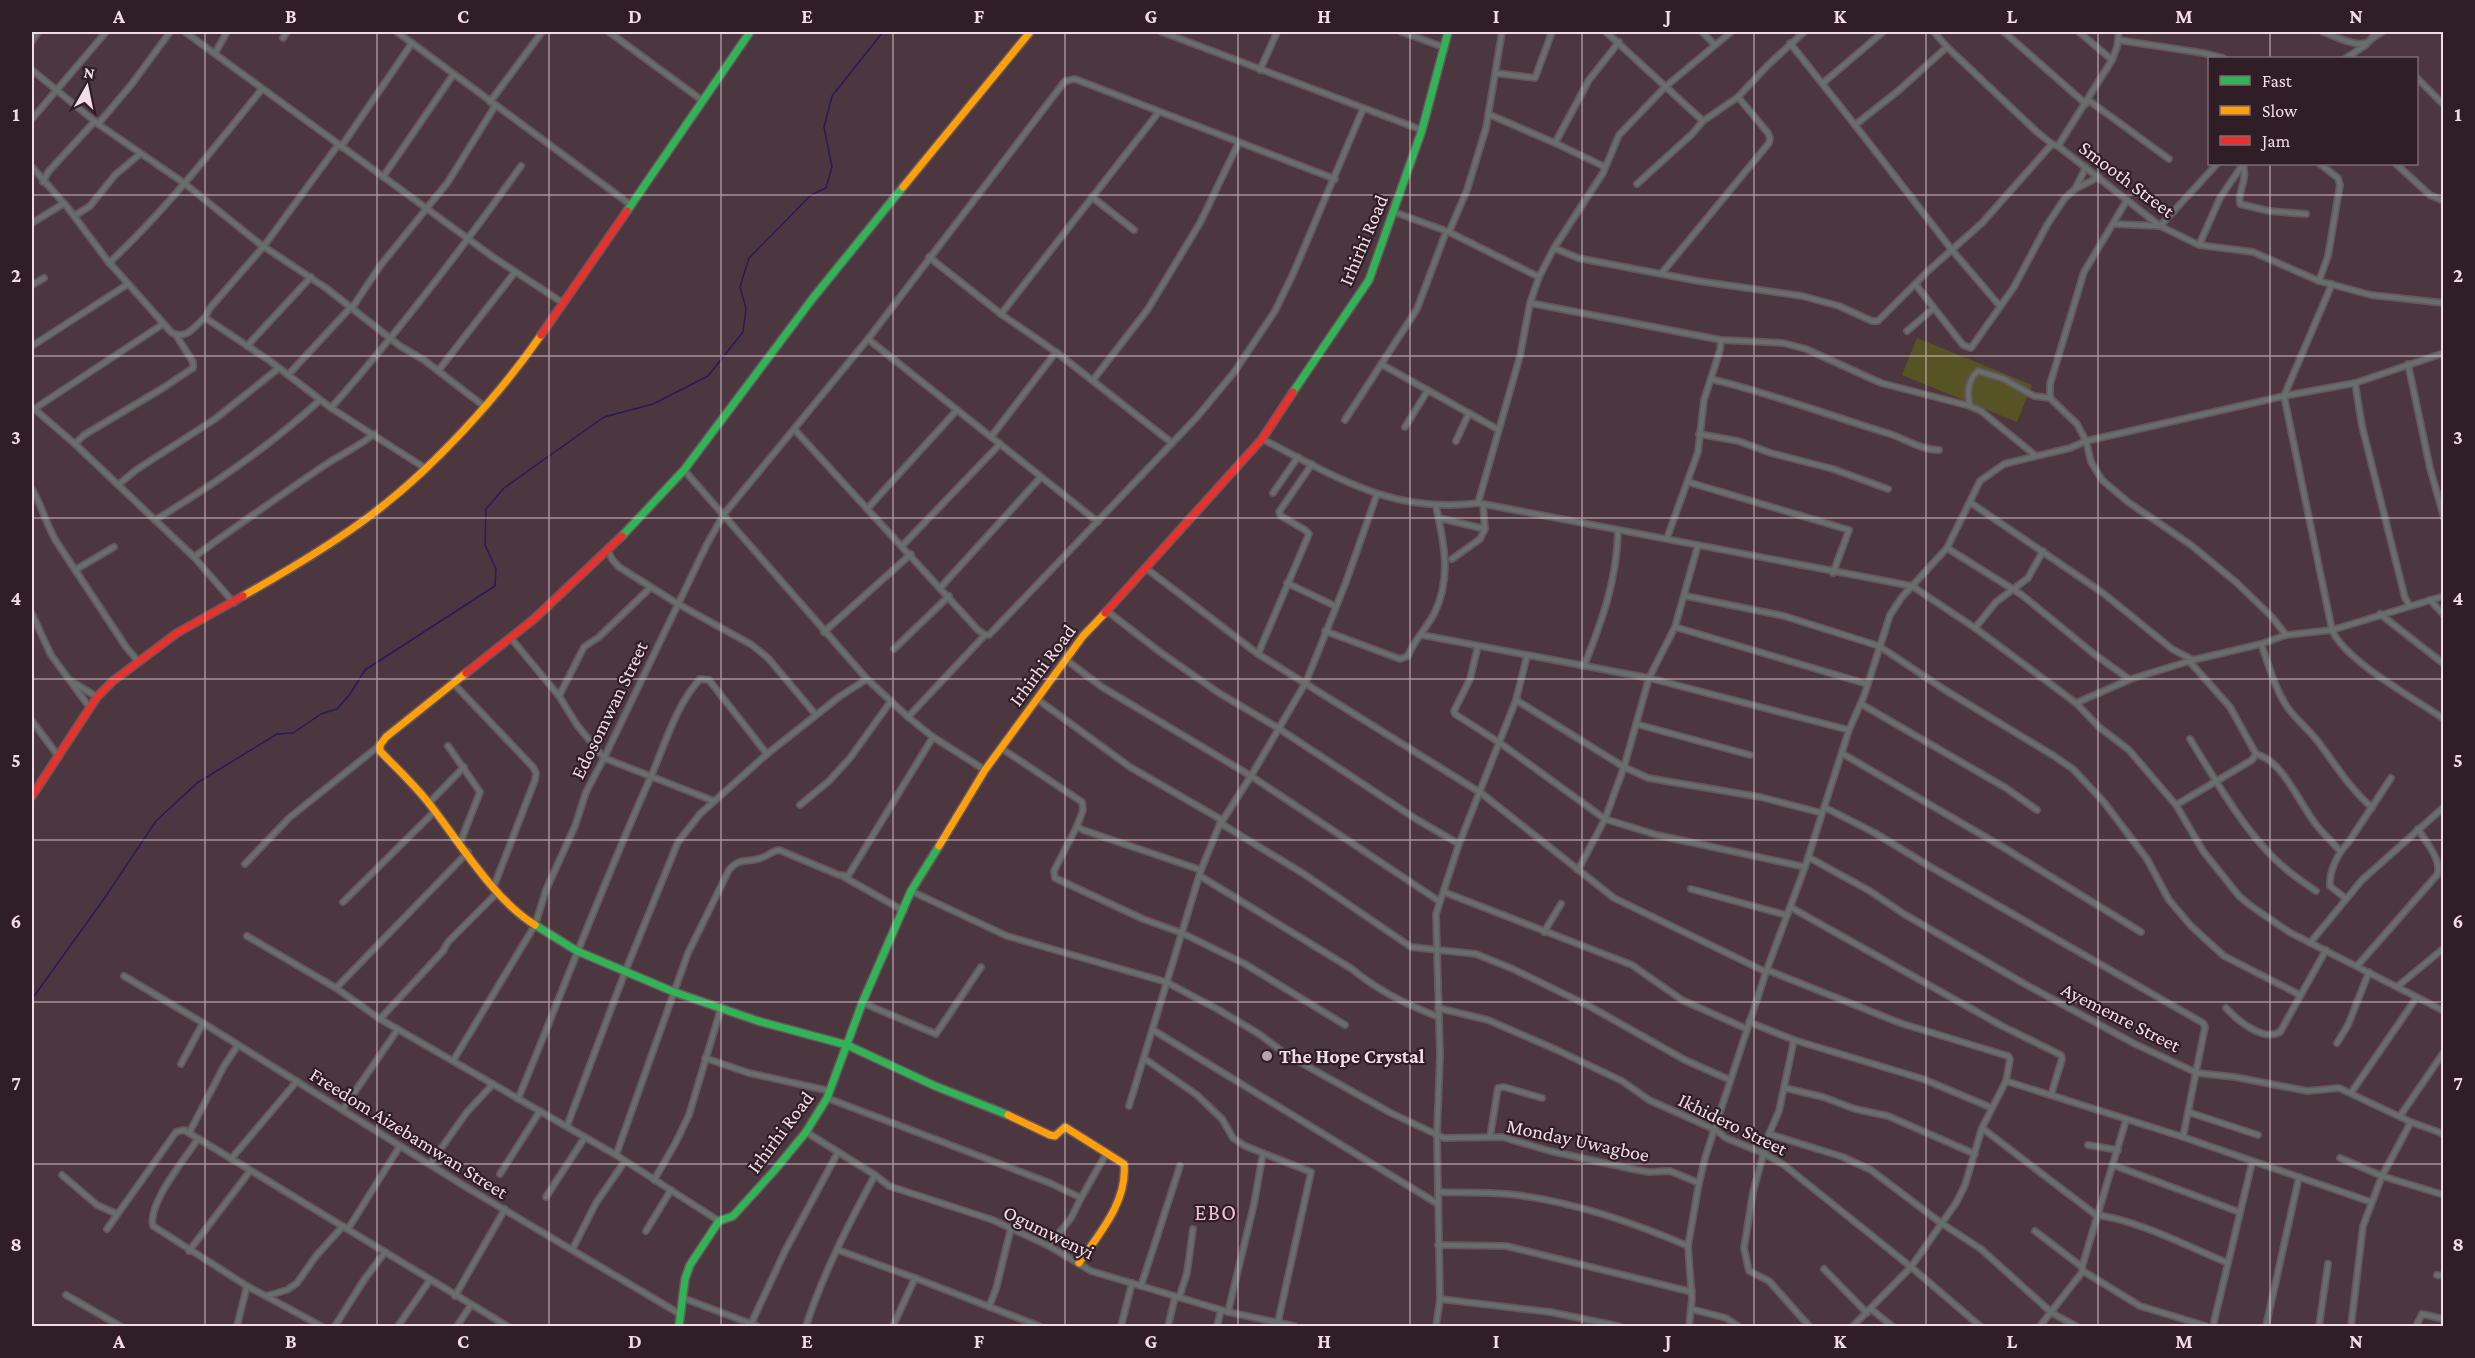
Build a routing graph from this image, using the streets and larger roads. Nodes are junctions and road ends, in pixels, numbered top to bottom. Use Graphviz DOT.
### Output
graph roads {
  1 [pos="38,32"];
  2 [pos="106,32"];
  3 [pos="170,32"];
  4 [pos="185,32"];
  5 [pos="226,32"];
  6 [pos="287,32"];
  7 [pos="397,32"];
  8 [pos="542,32"];
  9 [pos="609,32"];
  10 [pos="750,32"];
  11 [pos="1030,32"];
  12 [pos="1162,32"];
  13 [pos="1277,32"];
  14 [pos="1402,32"];
  15 [pos="1448,32"];
  16 [pos="1502,32"];
  17 [pos="1552,32"];
  18 [pos="1606,32"];
  19 [pos="1702,32"];
  20 [pos="1731,32"];
  21 [pos="1804,32"];
  22 [pos="1883,32"];
  23 [pos="1934,32"];
  24 [pos="2004,32"];
  25 [pos="2079,32"];
  26 [pos="2119,32"];
  27 [pos="2322,32"];
  28 [pos="2382,32"];
  29 [pos="2374,35"];
  30 [pos="283,38"];
  31 [pos="2118,40"];
  32 [pos="32,41"];
  33 [pos="1618,42"];
  34 [pos="412,43"];
  35 [pos="1790,43"];
  36 [pos="2368,44"];
  37 [pos="1715,45"];
  38 [pos="1443,46"];
  39 [pos="1947,47"];
  40 [pos="214,53"];
  41 [pos="2219,57"];
  42 [pos="2348,57"];
  43 [pos="2112,60"];
  44 [pos="32,70"];
  45 [pos="1260,70"];
  46 [pos="1495,73"];
  47 [pos="453,75"];
  48 [pos="2418,79"];
  49 [pos="1823,83"];
  50 [pos="1665,87"];
  51 [pos="262,88"];
  52 [pos="56,89"];
  53 [pos="1738,97"];
  54 [pos="703,101"];
  55 [pos="490,102"];
  56 [pos="2087,102"];
  57 [pos="2444,105"];
  58 [pos="495,106"];
  59 [pos="1363,110"];
  60 [pos="1158,113"];
  61 [pos="1488,114"];
  62 [pos="32,119"];
  63 [pos="1703,121"];
  64 [pos="96,123"];
  65 [pos="1855,125"];
  66 [pos="1422,130"];
  67 [pos="1239,142"];
  68 [pos="1555,142"];
  69 [pos="2052,144"];
  70 [pos="339,146"];
  71 [pos="2058,146"];
  72 [pos="140,154"];
  73 [pos="2169,159"];
  74 [pos="2216,165"];
  75 [pos="2242,165"];
  76 [pos="2243,165"];
  77 [pos="2321,165"];
  78 [pos="2397,165"];
  79 [pos="520,166"];
  80 [pos="32,167"];
  81 [pos="1605,167"];
  82 [pos="2086,167"];
  83 [pos="383,177"];
  84 [pos="2099,177"];
  85 [pos="1335,179"];
  86 [pos="43,182"];
  87 [pos="184,183"];
  88 [pos="1637,184"];
  89 [pos="2075,189"];
  90 [pos="1092,197"];
  91 [pos="2127,200"];
  92 [pos="2444,201"];
  93 [pos="63,204"];
  94 [pos="631,205"];
  95 [pos="426,208"];
  96 [pos="1394,212"];
  97 [pos="2306,214"];
  98 [pos="74,216"];
  99 [pos="32,223"];
  100 [pos="2114,225"];
  101 [pos="2160,226"];
  102 [pos="1134,231"];
  103 [pos="1448,232"];
  104 [pos="469,239"];
  105 [pos="2199,245"];
  106 [pos="264,246"];
  107 [pos="1554,248"];
  108 [pos="1952,250"];
  109 [pos="929,257"];
  110 [pos="109,263"];
  111 [pos="515,272"];
  112 [pos="1661,274"];
  113 [pos="1539,277"];
  114 [pos="44,278"];
  115 [pos="310,278"];
  116 [pos="2319,281"];
  117 [pos="128,284"];
  118 [pos="2332,284"];
  119 [pos="32,285"];
  120 [pos="1916,285"];
  121 [pos="563,303"];
  122 [pos="1530,303"];
  123 [pos="2444,303"];
  124 [pos="2000,305"];
  125 [pos="352,307"];
  126 [pos="1934,308"];
  127 [pos="1001,314"];
  128 [pos="205,318"];
  129 [pos="163,324"];
  130 [pos="1907,331"];
  131 [pos="176,335"];
  132 [pos="391,339"];
  133 [pos="868,339"];
  134 [pos="1721,340"];
  135 [pos="32,346"];
  136 [pos="247,346"];
  137 [pos="1056,352"];
  138 [pos="2444,353"];
  139 [pos="1381,364"];
  140 [pos="2408,364"];
  141 [pos="279,368"];
  142 [pos="438,371"];
  143 [pos="288,375"];
  144 [pos="1711,379"];
  145 [pos="1093,380"];
  146 [pos="2355,383"];
  147 [pos="1428,390"];
  148 [pos="2284,396"];
  149 [pos="2050,398"];
  150 [pos="320,400"];
  151 [pos="1970,406"];
  152 [pos="485,407"];
  153 [pos="33,408"];
  154 [pos="330,408"];
  155 [pos="957,410"];
  156 [pos="1469,413"];
  157 [pos="1345,420"];
  158 [pos="1405,427"];
  159 [pos="794,429"];
  160 [pos="1499,430"];
  161 [pos="374,434"];
  162 [pos="1699,434"];
  163 [pos="991,437"];
  164 [pos="1262,439"];
  165 [pos="1456,441"];
  166 [pos="2086,441"];
  167 [pos="1172,443"];
  168 [pos="75,444"];
  169 [pos="1000,444"];
  170 [pos="1939,450"];
  171 [pos="2036,456"];
  172 [pos="1298,457"];
  173 [pos="1312,464"];
  174 [pos="425,468"];
  175 [pos="684,470"];
  176 [pos="1041,477"];
  177 [pos="1688,482"];
  178 [pos="118,485"];
  179 [pos="32,489"];
  180 [pos="1888,489"];
  181 [pos="1273,493"];
  182 [pos="1377,494"];
  183 [pos="1971,503"];
  184 [pos="1480,504"];
  185 [pos="1436,506"];
  186 [pos="867,509"];
  187 [pos="724,514"];
  188 [pos="1439,518"];
  189 [pos="2444,518"];
  190 [pos="155,520"];
  191 [pos="1098,522"];
  192 [pos="1485,529"];
  193 [pos="1618,531"];
  194 [pos="1667,538"];
  195 [pos="1698,544"];
  196 [pos="114,546"];
  197 [pos="902,546"];
  198 [pos="1947,548"];
  199 [pos="608,550"];
  200 [pos="2043,551"];
  201 [pos="910,554"];
  202 [pos="194,557"];
  203 [pos="1452,559"];
  204 [pos="1147,569"];
  205 [pos="75,570"];
  206 [pos="1833,573"];
  207 [pos="1287,584"];
  208 [pos="1912,586"];
  209 [pos="941,587"];
  210 [pos="650,588"];
  211 [pos="2014,589"];
  212 [pos="949,596"];
  213 [pos="1686,596"];
  214 [pos="2444,596"];
  215 [pos="2430,600"];
  216 [pos="234,603"];
  217 [pos="678,604"];
  218 [pos="1335,606"];
  219 [pos="2410,606"];
  220 [pos="1107,611"];
  221 [pos="32,614"];
  222 [pos="2380,614"];
  223 [pos="2444,615"];
  224 [pos="1675,627"];
  225 [pos="1976,628"];
  226 [pos="2332,630"];
  227 [pos="1325,631"];
  228 [pos="824,632"];
  229 [pos="985,634"];
  230 [pos="1422,635"];
  231 [pos="2286,635"];
  232 [pos="510,638"];
  233 [pos="2261,644"];
  234 [pos="1478,646"];
  235 [pos="1879,646"];
  236 [pos="894,649"];
  237 [pos="1258,654"];
  238 [pos="1527,656"];
  239 [pos="1065,659"];
  240 [pos="138,661"];
  241 [pos="2191,661"];
  242 [pos="2444,664"];
  243 [pos="1584,666"];
  244 [pos="1649,678"];
  245 [pos="69,679"];
  246 [pos="867,679"];
  247 [pos="2131,679"];
  248 [pos="453,682"];
  249 [pos="1306,682"];
  250 [pos="1868,684"];
  251 [pos="559,696"];
  252 [pos="97,697"];
  253 [pos="1036,699"];
  254 [pos="1516,700"];
  255 [pos="891,701"];
  256 [pos="2076,703"];
  257 [pos="1861,704"];
  258 [pos="90,708"];
  259 [pos="816,715"];
  260 [pos="908,717"];
  261 [pos="2444,719"];
  262 [pos="32,721"];
  263 [pos="1636,724"];
  264 [pos="1278,728"];
  265 [pos="1849,730"];
  266 [pos="933,737"];
  267 [pos="2190,739"];
  268 [pos="1500,743"];
  269 [pos="380,745"];
  270 [pos="448,746"];
  271 [pos="1000,748"];
  272 [pos="767,754"];
  273 [pos="1843,754"];
  274 [pos="2256,754"];
  275 [pos="1750,755"];
  276 [pos="59,757"];
  277 [pos="604,758"];
  278 [pos="464,767"];
  279 [pos="1624,767"];
  280 [pos="985,770"];
  281 [pos="651,776"];
  282 [pos="1251,776"];
  283 [pos="2391,778"];
  284 [pos="2215,780"];
  285 [pos="33,792"];
  286 [pos="1481,793"];
  287 [pos="714,801"];
  288 [pos="429,803"];
  289 [pos="800,805"];
  290 [pos="2176,805"];
  291 [pos="2444,807"];
  292 [pos="2372,808"];
  293 [pos="1823,810"];
  294 [pos="2037,810"];
  295 [pos="435,811"];
  296 [pos="1605,819"];
  297 [pos="1221,822"];
  298 [pos="1077,826"];
  299 [pos="2418,829"];
  300 [pos="460,843"];
  301 [pos="1460,844"];
  302 [pos="2340,851"];
  303 [pos="468,852"];
  304 [pos="1808,858"];
  305 [pos="245,864"];
  306 [pos="1805,867"];
  307 [pos="1578,870"];
  308 [pos="1200,873"];
  309 [pos="844,877"];
  310 [pos="496,889"];
  311 [pos="1690,889"];
  312 [pos="911,891"];
  313 [pos="2316,891"];
  314 [pos="1444,892"];
  315 [pos="2345,898"];
  316 [pos="1439,901"];
  317 [pos="343,902"];
  318 [pos="1561,904"];
  319 [pos="1790,907"];
  320 [pos="904,910"];
  321 [pos="1786,915"];
  322 [pos="535,925"];
  323 [pos="1544,932"];
  324 [pos="2141,932"];
  325 [pos="1182,933"];
  326 [pos="248,936"];
  327 [pos="2310,943"];
  328 [pos="2444,948"];
  329 [pos="2325,950"];
  330 [pos="577,951"];
  331 [pos="1438,951"];
  332 [pos="2357,966"];
  333 [pos="981,967"];
  334 [pos="1766,971"];
  335 [pos="625,972"];
  336 [pos="2369,972"];
  337 [pos="124,976"];
  338 [pos="1166,982"];
  339 [pos="2398,986"];
  340 [pos="336,988"];
  341 [pos="674,992"];
  342 [pos="2300,996"];
  343 [pos="2417,997"];
  344 [pos="863,1003"];
  345 [pos="721,1008"];
  346 [pos="1438,1008"];
  347 [pos="2226,1008"];
  348 [pos="2444,1011"];
  349 [pos="1438,1017"];
  350 [pos="380,1019"];
  351 [pos="1749,1022"];
  352 [pos="203,1023"];
  353 [pos="1345,1025"];
  354 [pos="398,1029"];
  355 [pos="1747,1029"];
  356 [pos="1153,1030"];
  357 [pos="1794,1040"];
  358 [pos="2337,1043"];
  359 [pos="238,1045"];
  360 [pos="847,1045"];
  361 [pos="2444,1052"];
  362 [pos="705,1058"];
  363 [pos="1145,1059"];
  364 [pos="453,1061"];
  365 [pos="181,1064"];
  366 [pos="2197,1073"];
  367 [pos="1730,1080"];
  368 [pos="297,1081"];
  369 [pos="2006,1081"];
  370 [pos="493,1084"];
  371 [pos="1785,1088"];
  372 [pos="2351,1093"];
  373 [pos="829,1095"];
  374 [pos="2051,1095"];
  375 [pos="518,1098"];
  376 [pos="1542,1098"];
  377 [pos="1129,1106"];
  378 [pos="1992,1108"];
  379 [pos="343,1109"];
  380 [pos="540,1111"];
  381 [pos="2187,1112"];
  382 [pos="2400,1116"];
  383 [pos="2126,1120"];
  384 [pos="2411,1122"];
  385 [pos="567,1126"];
  386 [pos="1982,1128"];
  387 [pos="1716,1130"];
  388 [pos="806,1132"];
  389 [pos="189,1133"];
  390 [pos="1437,1134"];
  391 [pos="1769,1134"];
  392 [pos="2444,1134"];
  393 [pos="2258,1135"];
  394 [pos="585,1137"];
  395 [pos="1490,1137"];
  396 [pos="2183,1137"];
  397 [pos="198,1140"];
  398 [pos="2088,1145"];
  399 [pos="400,1146"];
  400 [pos="2118,1150"];
  401 [pos="1263,1153"];
  402 [pos="1763,1153"];
  403 [pos="837,1154"];
  404 [pos="1106,1154"];
  405 [pos="1975,1154"];
  406 [pos="616,1155"];
  407 [pos="2340,1158"];
  408 [pos="231,1159"];
  409 [pos="625,1161"];
  410 [pos="2252,1163"];
  411 [pos="430,1164"];
  412 [pos="2113,1165"];
  413 [pos="1180,1167"];
  414 [pos="250,1171"];
  415 [pos="500,1174"];
  416 [pos="62,1175"];
  417 [pos="875,1175"];
  418 [pos="2382,1176"];
  419 [pos="2299,1177"];
  420 [pos="654,1180"];
  421 [pos="1699,1184"];
  422 [pos="671,1190"];
  423 [pos="1438,1192"];
  424 [pos="2444,1195"];
  425 [pos="546,1197"];
  426 [pos="1081,1198"];
  427 [pos="2371,1202"];
  428 [pos="1438,1203"];
  429 [pos="505,1209"];
  430 [pos="2239,1212"];
  431 [pos="117,1214"];
  432 [pos="2096,1215"];
  433 [pos="719,1221"];
  434 [pos="1941,1223"];
  435 [pos="345,1227"];
  436 [pos="1011,1228"];
  437 [pos="107,1229"];
  438 [pos="1193,1229"];
  439 [pos="646,1231"];
  440 [pos="2035,1231"];
  441 [pos="1049,1245"];
  442 [pos="1438,1245"];
  443 [pos="1688,1246"];
  444 [pos="573,1248"];
  445 [pos="838,1250"];
  446 [pos="189,1251"];
  447 [pos="385,1252"];
  448 [pos="1079,1263"];
  449 [pos="2228,1263"];
  450 [pos="2328,1264"];
  451 [pos="1911,1267"];
  452 [pos="1824,1269"];
  453 [pos="2082,1269"];
  454 [pos="2437,1275"];
  455 [pos="2444,1276"];
  456 [pos="915,1278"];
  457 [pos="430,1280"];
  458 [pos="1132,1283"];
  459 [pos="247,1286"];
  460 [pos="1141,1286"];
  461 [pos="1692,1292"];
  462 [pos="66,1295"];
  463 [pos="266,1296"];
  464 [pos="455,1296"];
  465 [pos="683,1298"];
  466 [pos="1177,1298"];
  467 [pos="1440,1299"];
  468 [pos="471,1305"];
  469 [pos="989,1307"];
  470 [pos="1691,1309"];
  471 [pos="1221,1310"];
  472 [pos="1869,1311"];
  473 [pos="1228,1312"];
  474 [pos="2052,1313"];
  475 [pos="680,1314"];
  476 [pos="2444,1319"];
  477 [pos="1278,1322"];
  478 [pos="1269,1324"];
  479 [pos="750,1325"];
  480 [pos="120,1326"];
  481 [pos="237,1326"];
  482 [pos="321,1326"];
  483 [pos="335,1326"];
  484 [pos="398,1326"];
  485 [pos="457,1326"];
  486 [pos="507,1326"];
  487 [pos="679,1326"];
  488 [pos="757,1326"];
  489 [pos="806,1326"];
  490 [pos="893,1326"];
  491 [pos="1039,1326"];
  492 [pos="1121,1326"];
  493 [pos="1168,1326"];
  494 [pos="1217,1326"];
  495 [pos="1294,1326"];
  496 [pos="1436,1326"];
  497 [pos="1618,1326"];
  498 [pos="1689,1326"];
  499 [pos="1738,1326"];
  500 [pos="1809,1326"];
  501 [pos="1853,1326"];
  502 [pos="1892,1326"];
  503 [pos="1980,1326"];
  504 [pos="2040,1326"];
  505 [pos="2076,1326"];
  506 [pos="2206,1326"];
  507 [pos="2213,1326"];
  508 [pos="2266,1326"];
  509 [pos="2319,1326"];
  510 [pos="2351,1326"];
  511 [pos="2416,1326"];
  1 -- 32 [label="street"];
  2 -- 52 [label="street"];
  3 -- 64 [label="street"];
  4 -- 40 [label="street"];
  5 -- 40 [label="street"];
  6 -- 30 [label="street"];
  7 -- 34 [label="street"];
  8 -- 55 [label="street"];
  9 -- 54 [label="street"];
  10 -- 54 [label="street"];
  11 -- 175 [label="street"];
  12 -- 45 [label="street"];
  13 -- 45 [label="street"];
  14 -- 38 [label="street"];
  15 -- 38 [label="street, Irhirhi Road"];
  16 -- 46 [label="street"];
  17 -- 46 [label="street"];
  18 -- 33 [label="street"];
  19 -- 37 [label="street"];
  20 -- 37 [label="street"];
  21 -- 35 [label="street"];
  22 -- 49 [label="street"];
  23 -- 39 [label="street, Smooth Street"];
  24 -- 56 [label="street"];
  25 -- 43 [label="street"];
  26 -- 31 [label="street"];
  27 -- 36 [label="street"];
  28 -- 29 [label="street"];
  29 -- 36 [label="street"];
  31 -- 41 [label="street"];
  31 -- 43 [label="street"];
  33 -- 50 [label="street"];
  33 -- 68 [label="street"];
  34 -- 47 [label="street"];
  34 -- 70 [label="street"];
  35 -- 49 [label="street"];
  35 -- 53 [label="street"];
  36 -- 42 [label="street"];
  37 -- 50 [label="street"];
  38 -- 66 [label="street, Irhirhi Road"];
  39 -- 65 [label="street"];
  39 -- 69 [label="street, Smooth Street"];
  40 -- 51 [label="street"];
  43 -- 56 [label="street"];
  44 -- 52 [label="street"];
  45 -- 59 [label="street"];
  46 -- 61 [label="street"];
  47 -- 55 [label="street"];
  47 -- 83 [label="street"];
  48 -- 57 [label="street"];
  49 -- 65 [label="street"];
  50 -- 63 [label="street"];
  50 -- 81 [label="street"];
  51 -- 70 [label="street"];
  51 -- 87 [label="street"];
  52 -- 62 [label="street"];
  52 -- 64 [label="street"];
  53 -- 63 [label="street"];
  53 -- 112 [label="street"];
  54 -- 94 [label="street"];
  55 -- 58 [label="street"];
  56 -- 71 [label="street"];
  56 -- 73 [label="street"];
  58 -- 94 [label="street"];
  58 -- 95 [label="street"];
  59 -- 66 [label="street"];
  59 -- 85 [label="street"];
  60 -- 67 [label="street, Edosomwan Street"];
  60 -- 90 [label="street"];
  60 -- 109 [label="street, Edosomwan Street"];
  61 -- 68 [label="street"];
  61 -- 103 [label="street"];
  63 -- 88 [label="street"];
  64 -- 72 [label="street"];
  64 -- 86 [label="street"];
  65 -- 108 [label="street"];
  66 -- 96 [label="street, Irhirhi Road"];
  67 -- 85 [label="street, Edosomwan Street"];
  67 -- 145 [label="street"];
  68 -- 81 [label="street"];
  69 -- 71 [label="street, Smooth Street"];
  69 -- 108 [label="street"];
  70 -- 83 [label="street"];
  70 -- 106 [label="street"];
  71 -- 82 [label="street, Smooth Street"];
  72 -- 87 [label="street"];
  72 -- 98 [label="street"];
  74 -- 101 [label="street"];
  75 -- 105 [label="street"];
  76 -- 97 [label="street"];
  77 -- 116 [label="street"];
  78 -- 92 [label="street"];
  79 -- 104 [label="street"];
  80 -- 86 [label="street"];
  81 -- 107 [label="street"];
  82 -- 84 [label="street, Smooth Street"];
  82 -- 89 [label="street"];
  83 -- 95 [label="street"];
  84 -- 89 [label="street"];
  84 -- 91 [label="street, Smooth Street"];
  85 -- 167 [label="street"];
  86 -- 93 [label="street"];
  87 -- 106 [label="street"];
  87 -- 110 [label="street"];
  89 -- 124 [label="street"];
  90 -- 102 [label="street"];
  90 -- 127 [label="street"];
  91 -- 100 [label="street"];
  91 -- 101 [label="street, Smooth Street"];
  93 -- 98 [label="street"];
  93 -- 99 [label="street"];
  94 -- 121 [label="street"];
  95 -- 104 [label="street"];
  95 -- 125 [label="street"];
  96 -- 103 [label="street"];
  96 -- 164 [label="street, Irhirhi Road"];
  98 -- 110 [label="street"];
  100 -- 101 [label="street"];
  100 -- 149 [label="street"];
  101 -- 105 [label="street, Smooth Street"];
  103 -- 113 [label="street"];
  103 -- 139 [label="street"];
  104 -- 111 [label="street"];
  104 -- 132 [label="street"];
  105 -- 116 [label="street, Smooth Street"];
  106 -- 115 [label="street"];
  106 -- 128 [label="street"];
  107 -- 112 [label="street"];
  107 -- 113 [label="street"];
  108 -- 120 [label="street"];
  108 -- 124 [label="street"];
  109 -- 127 [label="street"];
  109 -- 133 [label="street, Edosomwan Street"];
  110 -- 117 [label="street"];
  111 -- 121 [label="street"];
  111 -- 142 [label="street"];
  112 -- 120 [label="street"];
  113 -- 122 [label="street"];
  114 -- 119 [label="street"];
  115 -- 125 [label="street"];
  115 -- 136 [label="street"];
  116 -- 118 [label="street, Smooth Street"];
  117 -- 129 [label="street"];
  117 -- 135 [label="street"];
  118 -- 123 [label="street, Smooth Street"];
  118 -- 148 [label="street"];
  120 -- 126 [label="street"];
  121 -- 152 [label="street"];
  122 -- 134 [label="street"];
  122 -- 160 [label="street"];
  124 -- 126 [label="street"];
  125 -- 132 [label="street"];
  125 -- 143 [label="street"];
  126 -- 130 [label="street"];
  127 -- 137 [label="street"];
  128 -- 131 [label="street"];
  128 -- 136 [label="street"];
  129 -- 131 [label="street"];
  129 -- 153 [label="street"];
  131 -- 168 [label="street"];
  132 -- 142 [label="street"];
  132 -- 154 [label="street"];
  133 -- 155 [label="street"];
  133 -- 159 [label="street, Edosomwan Street"];
  134 -- 144 [label="street"];
  134 -- 151 [label="street"];
  136 -- 141 [label="street"];
  137 -- 145 [label="street"];
  137 -- 163 [label="street"];
  138 -- 140 [label="street"];
  139 -- 147 [label="street"];
  139 -- 157 [label="street"];
  140 -- 146 [label="street"];
  140 -- 189 [label="street"];
  141 -- 143 [label="street"];
  141 -- 178 [label="street"];
  142 -- 152 [label="street"];
  143 -- 150 [label="street"];
  144 -- 162 [label="street"];
  144 -- 170 [label="street"];
  145 -- 167 [label="street"];
  146 -- 148 [label="street"];
  146 -- 219 [label="street"];
  147 -- 156 [label="street"];
  147 -- 158 [label="street"];
  148 -- 166 [label="street"];
  148 -- 226 [label="street"];
  149 -- 151 [label="street"];
  149 -- 166 [label="street"];
  150 -- 154 [label="street"];
  150 -- 190 [label="street"];
  151 -- 171 [label="street"];
  152 -- 174 [label="street"];
  153 -- 168 [label="street"];
  154 -- 161 [label="street"];
  155 -- 163 [label="street"];
  155 -- 186 [label="street"];
  156 -- 160 [label="street"];
  156 -- 165 [label="street"];
  159 -- 186 [label="street"];
  159 -- 187 [label="street, Edosomwan Street"];
  160 -- 184 [label="street"];
  161 -- 174 [label="street"];
  161 -- 202 [label="street"];
  162 -- 177 [label="street"];
  162 -- 180 [label="street"];
  163 -- 169 [label="street"];
  164 -- 172 [label="street"];
  164 -- 204 [label="street, Irhirhi Road"];
  166 -- 171 [label="street"];
  166 -- 231 [label="street"];
  167 -- 191 [label="street"];
  168 -- 178 [label="street"];
  169 -- 176 [label="street"];
  169 -- 197 [label="street"];
  171 -- 183 [label="street"];
  172 -- 173 [label="street"];
  172 -- 181 [label="street"];
  173 -- 182 [label="street"];
  173 -- 207 [label="street"];
  174 -- 216 [label="street"];
  175 -- 187 [label="street"];
  175 -- 199 [label="street"];
  176 -- 191 [label="street"];
  176 -- 209 [label="street"];
  177 -- 194 [label="street"];
  177 -- 206 [label="street"];
  178 -- 190 [label="street"];
  179 -- 205 [label="street"];
  182 -- 185 [label="street"];
  182 -- 218 [label="street"];
  183 -- 198 [label="street"];
  183 -- 200 [label="street"];
  184 -- 185 [label="street"];
  184 -- 192 [label="street"];
  184 -- 193 [label="street"];
  185 -- 188 [label="street"];
  186 -- 197 [label="street"];
  187 -- 217 [label="street, Edosomwan Street"];
  187 -- 228 [label="street"];
  188 -- 192 [label="street"];
  188 -- 230 [label="street"];
  190 -- 202 [label="street"];
  191 -- 229 [label="street"];
  192 -- 203 [label="street"];
  193 -- 194 [label="street"];
  193 -- 243 [label="street"];
  194 -- 195 [label="street"];
  195 -- 206 [label="street"];
  195 -- 213 [label="street"];
  196 -- 205 [label="street"];
  197 -- 201 [label="street"];
  198 -- 208 [label="street"];
  198 -- 211 [label="street"];
  199 -- 210 [label="street"];
  199 -- 232 [label="street"];
  200 -- 211 [label="street"];
  200 -- 241 [label="street"];
  201 -- 209 [label="street"];
  201 -- 228 [label="street"];
  202 -- 216 [label="street"];
  204 -- 220 [label="street, Irhirhi Road"];
  204 -- 237 [label="street"];
  205 -- 240 [label="street"];
  206 -- 208 [label="street"];
  207 -- 218 [label="street"];
  207 -- 237 [label="street"];
  208 -- 225 [label="street"];
  208 -- 235 [label="street"];
  209 -- 212 [label="street"];
  210 -- 217 [label="street"];
  210 -- 251 [label="street"];
  211 -- 225 [label="street"];
  211 -- 247 [label="street"];
  212 -- 229 [label="street"];
  212 -- 236 [label="street"];
  213 -- 224 [label="street"];
  213 -- 235 [label="street"];
  214 -- 215 [label="street"];
  215 -- 219 [label="street"];
  215 -- 223 [label="street"];
  216 -- 240 [label="street"];
  217 -- 259 [label="street"];
  217 -- 277 [label="street, Edosomwan Street"];
  218 -- 227 [label="street"];
  219 -- 222 [label="street"];
  220 -- 239 [label="street, Irhirhi Road"];
  220 -- 264 [label="street"];
  221 -- 245 [label="street"];
  222 -- 226 [label="street"];
  222 -- 242 [label="street"];
  224 -- 244 [label="street"];
  224 -- 250 [label="street"];
  225 -- 256 [label="street"];
  226 -- 231 [label="street"];
  226 -- 261 [label="street"];
  227 -- 230 [label="street"];
  227 -- 249 [label="street"];
  228 -- 246 [label="street"];
  229 -- 260 [label="street"];
  230 -- 234 [label="street"];
  231 -- 233 [label="street"];
  232 -- 248 [label="street"];
  232 -- 251 [label="street"];
  233 -- 241 [label="street"];
  233 -- 292 [label="street"];
  234 -- 238 [label="street"];
  234 -- 268 [label="street"];
  235 -- 250 [label="street"];
  235 -- 342 [label="street"];
  237 -- 249 [label="street"];
  238 -- 243 [label="street"];
  238 -- 254 [label="street"];
  239 -- 253 [label="street, Irhirhi Road"];
  239 -- 282 [label="street"];
  240 -- 252 [label="street"];
  241 -- 247 [label="street"];
  241 -- 274 [label="street"];
  243 -- 244 [label="street"];
  244 -- 263 [label="street"];
  244 -- 265 [label="street"];
  245 -- 252 [label="street"];
  245 -- 258 [label="street"];
  246 -- 255 [label="street"];
  246 -- 259 [label="street"];
  247 -- 256 [label="street"];
  248 -- 269 [label="street"];
  248 -- 310 [label="street"];
  249 -- 264 [label="street"];
  249 -- 286 [label="street"];
  250 -- 257 [label="street"];
  251 -- 277 [label="street"];
  252 -- 258 [label="street"];
  253 -- 271 [label="street, Irhirhi Road"];
  253 -- 297 [label="street"];
  254 -- 268 [label="street"];
  254 -- 279 [label="street"];
  255 -- 260 [label="street"];
  255 -- 289 [label="street"];
  256 -- 290 [label="street"];
  257 -- 265 [label="street"];
  257 -- 294 [label="street"];
  258 -- 276 [label="street"];
  259 -- 272 [label="street"];
  260 -- 266 [label="street"];
  262 -- 276 [label="street"];
  263 -- 275 [label="street"];
  263 -- 279 [label="street"];
  264 -- 282 [label="street"];
  264 -- 301 [label="street"];
  265 -- 273 [label="street"];
  266 -- 280 [label="street"];
  266 -- 309 [label="street"];
  267 -- 284 [label="street"];
  268 -- 286 [label="street"];
  268 -- 296 [label="street"];
  269 -- 288 [label="street"];
  269 -- 305 [label="street"];
  270 -- 278 [label="street"];
  271 -- 280 [label="street, Irhirhi Road"];
  271 -- 298 [label="street"];
  272 -- 281 [label="street"];
  272 -- 287 [label="street"];
  273 -- 293 [label="street"];
  273 -- 324 [label="street"];
  274 -- 284 [label="street"];
  274 -- 302 [label="street"];
  276 -- 285 [label="street"];
  277 -- 281 [label="street"];
  277 -- 322 [label="street, Edosomwan Street"];
  278 -- 288 [label="street"];
  278 -- 300 [label="street"];
  279 -- 293 [label="street"];
  279 -- 296 [label="street"];
  280 -- 312 [label="street, Irhirhi Road"];
  281 -- 287 [label="street"];
  281 -- 330 [label="street"];
  282 -- 297 [label="street"];
  282 -- 316 [label="street"];
  283 -- 292 [label="street"];
  284 -- 290 [label="street"];
  284 -- 313 [label="street"];
  286 -- 301 [label="street"];
  286 -- 307 [label="street"];
  287 -- 335 [label="street"];
  288 -- 295 [label="street"];
  290 -- 327 [label="street"];
  291 -- 299 [label="street"];
  292 -- 302 [label="street"];
  293 -- 304 [label="street"];
  293 -- 366 [label="street"];
  295 -- 300 [label="street"];
  295 -- 317 [label="street"];
  296 -- 306 [label="street"];
  296 -- 307 [label="street"];
  297 -- 308 [label="street"];
  297 -- 331 [label="street"];
  298 -- 308 [label="street"];
  298 -- 325 [label="street"];
  299 -- 315 [label="street"];
  299 -- 332 [label="street"];
  300 -- 303 [label="street"];
  301 -- 314 [label="street"];
  302 -- 315 [label="street"];
  303 -- 310 [label="street"];
  303 -- 340 [label="street"];
  304 -- 306 [label="street"];
  304 -- 366 [label="street, Ayemenre Street"];
  306 -- 319 [label="street"];
  307 -- 334 [label="street"];
  308 -- 325 [label="street"];
  308 -- 349 [label="street"];
  309 -- 320 [label="street"];
  309 -- 341 [label="street"];
  310 -- 322 [label="street"];
  310 -- 350 [label="street"];
  311 -- 321 [label="street"];
  312 -- 320 [label="street, Irhirhi Road"];
  312 -- 338 [label="street, Monday Uwagboe"];
  314 -- 316 [label="street"];
  314 -- 323 [label="street"];
  315 -- 327 [label="street"];
  316 -- 331 [label="street"];
  318 -- 323 [label="street"];
  319 -- 321 [label="street"];
  319 -- 374 [label="street"];
  320 -- 344 [label="street, Irhirhi Road"];
  321 -- 334 [label="street"];
  322 -- 330 [label="street"];
  322 -- 364 [label="street, Edosomwan Street"];
  323 -- 355 [label="street"];
  325 -- 338 [label="street"];
  325 -- 353 [label="street"];
  326 -- 340 [label="street"];
  327 -- 329 [label="street"];
  328 -- 339 [label="street"];
  329 -- 332 [label="street"];
  329 -- 342 [label="street"];
  330 -- 335 [label="street"];
  330 -- 375 [label="street"];
  331 -- 346 [label="street"];
  331 -- 367 [label="street"];
  332 -- 336 [label="street"];
  333 -- 344 [label="street"];
  334 -- 351 [label="street"];
  334 -- 369 [label="street"];
  335 -- 341 [label="street"];
  335 -- 385 [label="street"];
  336 -- 339 [label="street"];
  336 -- 358 [label="street"];
  337 -- 352 [label="street, Freedom Aizebamwan Street"];
  338 -- 356 [label="street"];
  338 -- 390 [label="street, Monday Uwagboe"];
  339 -- 343 [label="street"];
  340 -- 350 [label="street"];
  341 -- 345 [label="street"];
  341 -- 406 [label="street"];
  342 -- 347 [label="street"];
  343 -- 348 [label="street"];
  343 -- 372 [label="street"];
  344 -- 360 [label="street, Irhirhi Road"];
  345 -- 360 [label="street"];
  345 -- 362 [label="street"];
  346 -- 349 [label="street"];
  346 -- 387 [label="street, Ikhidero Street"];
  349 -- 390 [label="street"];
  350 -- 354 [label="street"];
  351 -- 355 [label="street"];
  351 -- 357 [label="street"];
  352 -- 359 [label="street, Freedom Aizebamwan Street"];
  352 -- 365 [label="street"];
  354 -- 364 [label="street"];
  354 -- 379 [label="street"];
  355 -- 367 [label="street"];
  356 -- 363 [label="street"];
  356 -- 428 [label="street"];
  357 -- 371 [label="street"];
  357 -- 378 [label="street"];
  359 -- 368 [label="street, Freedom Aizebamwan Street"];
  359 -- 389 [label="street"];
  360 -- 373 [label="street, Irhirhi Road"];
  360 -- 404 [label="street"];
  361 -- 382 [label="street"];
  362 -- 373 [label="street"];
  362 -- 420 [label="street"];
  363 -- 377 [label="street"];
  363 -- 401 [label="street"];
  364 -- 370 [label="street"];
  366 -- 372 [label="street, Ayemenre Street"];
  366 -- 381 [label="street"];
  367 -- 387 [label="street"];
  368 -- 379 [label="street, Freedom Aizebamwan Street"];
  368 -- 408 [label="street"];
  369 -- 374 [label="street"];
  369 -- 378 [label="street"];
  370 -- 375 [label="street"];
  370 -- 411 [label="street"];
  371 -- 391 [label="street"];
  371 -- 405 [label="street"];
  372 -- 382 [label="street, Ayemenre Street"];
  373 -- 388 [label="street, Irhirhi Road"];
  373 -- 426 [label="street"];
  374 -- 383 [label="street"];
  375 -- 380 [label="street"];
  376 -- 395 [label="street"];
  378 -- 386 [label="street"];
  379 -- 399 [label="street, Freedom Aizebamwan Street"];
  380 -- 385 [label="street"];
  380 -- 415 [label="street"];
  381 -- 393 [label="street"];
  381 -- 396 [label="street"];
  382 -- 384 [label="street, Ayemenre Street"];
  383 -- 396 [label="street"];
  383 -- 400 [label="street"];
  384 -- 392 [label="street, Ayemenre Street"];
  384 -- 418 [label="street"];
  385 -- 394 [label="street"];
  386 -- 405 [label="street"];
  386 -- 432 [label="street"];
  387 -- 402 [label="street, Ikhidero Street"];
  387 -- 421 [label="street"];
  388 -- 403 [label="street, Ogumwenyi"];
  388 -- 433 [label="street, Irhirhi Road"];
  389 -- 397 [label="street"];
  389 -- 431 [label="street"];
  390 -- 395 [label="street, Monday Uwagboe"];
  390 -- 423 [label="street"];
  391 -- 402 [label="street"];
  391 -- 434 [label="street"];
  394 -- 406 [label="street"];
  394 -- 425 [label="street"];
  395 -- 421 [label="street, Monday Uwagboe"];
  396 -- 410 [label="street"];
  397 -- 408 [label="street"];
  397 -- 446 [label="street"];
  398 -- 400 [label="street"];
  399 -- 411 [label="street, Freedom Aizebamwan Street"];
  399 -- 435 [label="street"];
  400 -- 412 [label="street"];
  401 -- 473 [label="street"];
  401 -- 477 [label="street"];
  402 -- 451 [label="street, Ikhidero Street"];
  402 -- 500 [label="street"];
  403 -- 417 [label="street, Ogumwenyi"];
  403 -- 479 [label="street"];
  404 -- 426 [label="street"];
  404 -- 448 [label="street"];
  405 -- 434 [label="street"];
  406 -- 409 [label="street"];
  407 -- 418 [label="street"];
  408 -- 414 [label="street"];
  409 -- 420 [label="street"];
  409 -- 444 [label="street"];
  410 -- 419 [label="street"];
  410 -- 430 [label="street"];
  411 -- 429 [label="street, Freedom Aizebamwan Street"];
  412 -- 430 [label="street"];
  412 -- 432 [label="street"];
  413 -- 460 [label="street"];
  414 -- 435 [label="street"];
  414 -- 446 [label="street"];
  416 -- 431 [label="street"];
  417 -- 436 [label="street, Ogumwenyi"];
  417 -- 445 [label="street"];
  418 -- 424 [label="street"];
  418 -- 427 [label="street"];
  419 -- 427 [label="street"];
  419 -- 508 [label="street"];
  420 -- 422 [label="street"];
  421 -- 443 [label="street"];
  422 -- 433 [label="street"];
  422 -- 439 [label="street"];
  423 -- 428 [label="street"];
  423 -- 443 [label="street"];
  426 -- 441 [label="street"];
  427 -- 510 [label="street"];
  428 -- 442 [label="street"];
  429 -- 444 [label="street, Freedom Aizebamwan Street"];
  429 -- 464 [label="street"];
  430 -- 449 [label="street"];
  431 -- 437 [label="street"];
  432 -- 449 [label="street"];
  432 -- 453 [label="street"];
  433 -- 465 [label="street, Irhirhi Road"];
  434 -- 451 [label="street"];
  434 -- 474 [label="street"];
  435 -- 447 [label="street"];
  435 -- 463 [label="street"];
  436 -- 441 [label="street, Ogumwenyi"];
  436 -- 469 [label="street"];
  438 -- 466 [label="street"];
  440 -- 453 [label="street"];
  441 -- 448 [label="street, Ogumwenyi"];
  442 -- 461 [label="street"];
  442 -- 467 [label="street"];
  443 -- 461 [label="street"];
  444 -- 475 [label="street, Freedom Aizebamwan Street"];
  445 -- 456 [label="street"];
  445 -- 489 [label="street"];
  446 -- 459 [label="street"];
  447 -- 457 [label="street"];
  447 -- 483 [label="street"];
  448 -- 458 [label="street, Ogumwenyi"];
  449 -- 507 [label="street"];
  450 -- 509 [label="street"];
  451 -- 472 [label="street"];
  451 -- 503 [label="street, Ikhidero Street"];
  452 -- 472 [label="street"];
  453 -- 474 [label="street"];
  453 -- 506 [label="street"];
  454 -- 455 [label="street"];
  456 -- 469 [label="street"];
  456 -- 490 [label="street"];
  457 -- 464 [label="street"];
  457 -- 484 [label="street"];
  458 -- 460 [label="street, Ogumwenyi"];
  458 -- 492 [label="street"];
  459 -- 463 [label="street"];
  459 -- 481 [label="street"];
  460 -- 466 [label="street, Ogumwenyi"];
  461 -- 470 [label="street"];
  462 -- 480 [label="street"];
  463 -- 482 [label="street"];
  464 -- 468 [label="street"];
  465 -- 475 [label="street, Irhirhi Road"];
  465 -- 479 [label="street"];
  466 -- 471 [label="street, Ogumwenyi"];
  466 -- 493 [label="street"];
  467 -- 496 [label="street"];
  467 -- 497 [label="street"];
  468 -- 485 [label="street"];
  468 -- 486 [label="street"];
  469 -- 491 [label="street"];
  470 -- 498 [label="street"];
  470 -- 499 [label="street"];
  471 -- 473 [label="street, Ogumwenyi"];
  471 -- 494 [label="street"];
  472 -- 501 [label="street"];
  472 -- 502 [label="street"];
  473 -- 478 [label="street, Ogumwenyi"];
  474 -- 504 [label="street"];
  474 -- 505 [label="street"];
  475 -- 487 [label="street, Irhirhi Road"];
  476 -- 511 [label="street"];
  477 -- 478 [label="street, Ogumwenyi"];
  477 -- 495 [label="street, Ogumwenyi"];
  479 -- 488 [label="street"];
}
